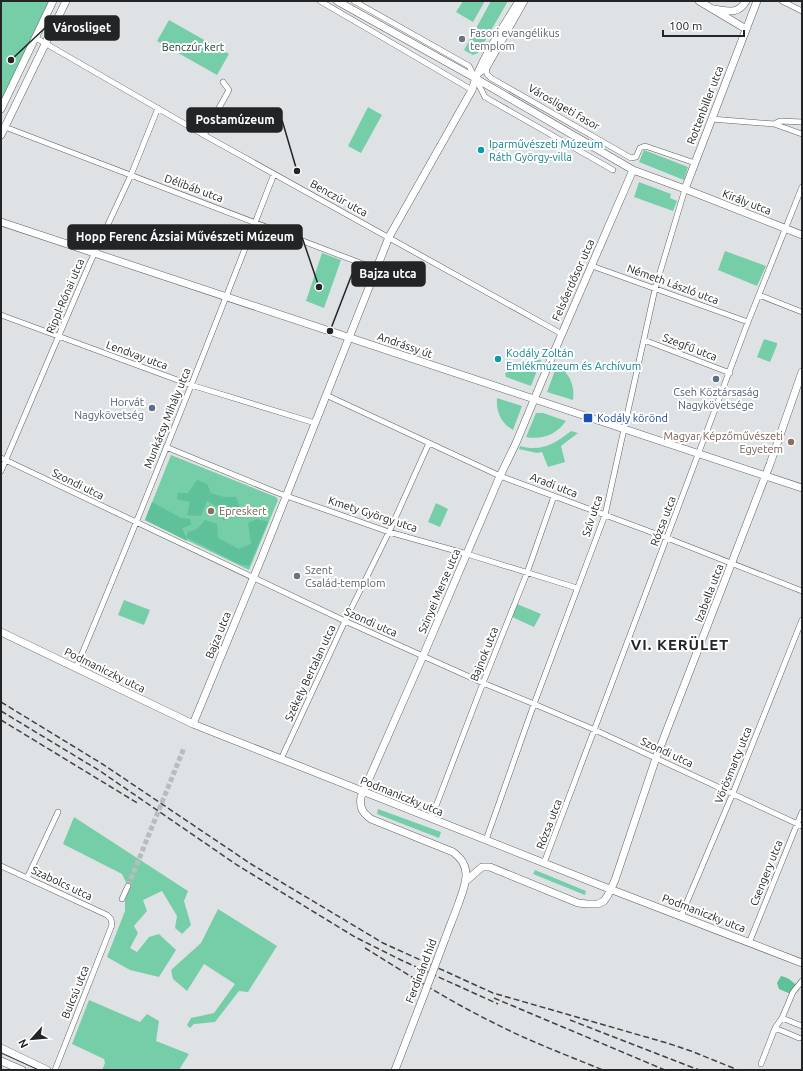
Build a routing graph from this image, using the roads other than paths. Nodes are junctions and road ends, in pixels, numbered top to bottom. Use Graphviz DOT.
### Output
graph roads {
  1 [pos="53,1"];
  2 [pos="66,1"];
  3 [pos="320,1"];
  4 [pos="337,1"];
  5 [pos="354,1"];
  6 [pos="518,1"];
  7 [pos="524,1"];
  8 [pos="699,1"];
  9 [pos="746,1"];
  10 [pos="757,1"];
  11 [pos="782,1"];
  12 [pos="712,9"];
  13 [pos="802,11"];
  14 [pos="746,29"];
  15 [pos="36,38"];
  16 [pos="46,43"];
  17 [pos="486,68"];
  18 [pos="477,76"];
  19 [pos="223,82"];
  20 [pos="472,90"];
  21 [pos="158,108"];
  22 [pos="1,109"];
  23 [pos="711,119"];
  24 [pos="802,122"];
  25 [pos="774,124"];
  26 [pos="5,127"];
  27 [pos="802,134"];
  28 [pos="1,135"];
  29 [pos="204,135"];
  30 [pos="600,151"];
  31 [pos="596,160"];
  32 [pos="695,163"];
  33 [pos="613,170"];
  34 [pos="633,170"];
  35 [pos="274,174"];
  36 [pos="130,176"];
  37 [pos="802,187"];
  38 [pos="685,189"];
  39 [pos="1,222"];
  40 [pos="256,222"];
  41 [pos="786,229"];
  42 [pos="802,235"];
  43 [pos="388,237"];
  44 [pos="96,253"];
  45 [pos="592,266"];
  46 [pos="376,268"];
  47 [pos="655,288"];
  48 [pos="759,295"];
  49 [pos="227,297"];
  50 [pos="802,312"];
  51 [pos="1,315"];
  52 [pos="748,322"];
  53 [pos="562,334"];
  54 [pos="59,337"];
  55 [pos="349,337"];
  56 [pos="644,340"];
  57 [pos="802,372"];
  58 [pos="730,373"];
  59 [pos="191,385"];
  60 [pos="326,395"];
  61 [pos="534,399"];
  62 [pos="315,423"];
  63 [pos="624,429"];
  64 [pos="430,443"];
  65 [pos="166,447"];
  66 [pos="698,454"];
  67 [pos="3,459"];
  68 [pos="1,471"];
  69 [pos="500,476"];
  70 [pos="765,476"];
  71 [pos="802,488"];
  72 [pos="286,495"];
  73 [pos="554,496"];
  74 [pos="605,515"];
  75 [pos="137,523"];
  76 [pos="389,532"];
  77 [pos="667,538"];
  78 [pos="467,554"];
  79 [pos="732,563"];
  80 [pos="527,573"];
  81 [pos="253,578"];
  82 [pos="577,588"];
  83 [pos="802,591"];
  84 [pos="802,620"];
  85 [pos="345,621"];
  86 [pos="1,632"];
  87 [pos="423,656"];
  88 [pos="76,668"];
  89 [pos="483,683"];
  90 [pos="534,704"];
  91 [pos="193,724"];
  92 [pos="595,730"];
  93 [pos="656,758"];
  94 [pos="281,759"];
  95 [pos="363,792"];
  96 [pos="732,793"];
  97 [pos="58,812"];
  98 [pos="802,812"];
  99 [pos="431,819"];
  100 [pos="800,824"];
  101 [pos="486,840"];
  102 [pos="544,863"];
  103 [pos="1,866"];
  104 [pos="27,878"];
  105 [pos="466,882"];
  106 [pos="128,886"];
  107 [pos="611,890"];
  108 [pos="122,899"];
  109 [pos="681,916"];
  110 [pos="112,921"];
  111 [pos="749,942"];
  112 [pos="802,963"];
  113 [pos="802,982"];
  114 [pos="782,1018"];
  115 [pos="802,1026"];
  116 [pos="775,1028"];
  117 [pos="799,1038"];
  118 [pos="1,1048"];
  119 [pos="1,1061"];
  120 [pos="760,1064"];
  121 [pos="22,1070"];
  122 [pos="47,1070"];
  123 [pos="56,1070"];
  124 [pos="395,1070"];
  1 -- 15 [label="street"];
  2 -- 16 [label="street"];
  3 -- 20 [label="street"];
  4 -- 18 [label="street, Városligeti fasor"];
  5 -- 18 [label="street, Városligeti fasor"];
  6 -- 18 [label="street, Bajza utca"];
  7 -- 17 [label="street"];
  8 -- 12 [label="street"];
  9 -- 12 [label="street"];
  10 -- 14 [label="street, Rottenbiller utca"];
  11 -- 13 [label="street"];
  12 -- 14 [label="street"];
  14 -- 23 [label="street, Rottenbiller utca"];
  15 -- 16 [label="street, Benczúr utca"];
  15 -- 22 [label="street"];
  16 -- 21 [label="street, Benczúr utca"];
  16 -- 26 [label="street"];
  17 -- 18 [label="street"];
  17 -- 32 [label="street, Városligeti fasor"];
  18 -- 20 [label="street, Bajza utca"];
  18 -- 30 [label="street, Városligeti fasor"];
  18 -- 31 [label="street, Városligeti fasor"];
  19 -- 29 [label="street"];
  20 -- 43 [label="street, Bajza utca"];
  21 -- 29 [label="street, Benczúr utca"];
  21 -- 36 [label="street, Rippl-Rónai utca"];
  23 -- 25 [label="street"];
  23 -- 32 [label="street, Rottenbiller utca"];
  24 -- 25 [label="street"];
  25 -- 27 [label="street"];
  26 -- 28 [label="street"];
  26 -- 36 [label="street, Délibáb utca"];
  29 -- 35 [label="street, Benczúr utca"];
  30 -- 31 [label="street"];
  30 -- 34 [label="street, Városligeti fasor"];
  31 -- 33 [label="street, Városligeti fasor"];
  32 -- 38 [label="street, Rottenbiller utca"];
  34 -- 38 [label="street, Király utca"];
  34 -- 45 [label="street, Felsőerdősor utca"];
  35 -- 40 [label="street, Munkácsy Mihály utca"];
  35 -- 43 [label="street, Benczúr utca"];
  36 -- 40 [label="street, Délibáb utca"];
  36 -- 44 [label="street, Rippl-Rónai utca"];
  37 -- 41 [label="street, Rózsa utca"];
  38 -- 41 [label="street, Király utca"];
  38 -- 47 [label="street, Szív utca"];
  39 -- 44 [label="street, Andrássy út"];
  40 -- 46 [label="street, Délibáb utca"];
  40 -- 49 [label="street, Munkácsy Mihály utca"];
  41 -- 42 [label="street, Király utca"];
  41 -- 48 [label="street, Rózsa utca"];
  43 -- 46 [label="street, Bajza utca"];
  43 -- 53 [label="street, Benczúr utca"];
  44 -- 49 [label="street, Andrássy út"];
  44 -- 54 [label="street, Rippl-Rónai utca"];
  45 -- 47 [label="street, Németh László utca"];
  45 -- 53 [label="street, Felsőerdősor utca"];
  46 -- 55 [label="street, Bajza utca"];
  47 -- 52 [label="street, Németh László utca"];
  47 -- 56 [label="street, Szív utca"];
  48 -- 50 [label="street"];
  48 -- 52 [label="street, Rózsa utca"];
  49 -- 55 [label="street, Andrássy út"];
  49 -- 59 [label="street, Munkácsy Mihály utca"];
  51 -- 54 [label="street, Lendvay utca"];
  52 -- 58 [label="street, Rózsa utca"];
  53 -- 61 [label="street, Felsőerdősor utca"];
  54 -- 59 [label="street, Lendvay utca"];
  54 -- 67 [label="street, Rippl-Rónai utca"];
  55 -- 60 [label="street, Bajza utca"];
  55 -- 61 [label="street, Andrássy út"];
  56 -- 58 [label="street, Szegfű utca"];
  56 -- 63 [label="street, Szív utca"];
  57 -- 70 [label="street, Izabella utca"];
  58 -- 66 [label="street, Rózsa utca"];
  59 -- 62 [label="street, Lendvay utca"];
  59 -- 65 [label="street, Munkácsy Mihály utca"];
  60 -- 62 [label="street, Bajza utca"];
  60 -- 64 [label="street, Aradi utca"];
  61 -- 63 [label="street, Andrássy út"];
  61 -- 69 [label="street, Szinyei Merse utca"];
  62 -- 72 [label="street, Bajza utca"];
  63 -- 66 [label="street, Andrássy út"];
  63 -- 74 [label="street, Szív utca"];
  64 -- 69 [label="street, Aradi utca"];
  64 -- 76 [label="street, Székely Bertalan utca"];
  65 -- 72 [label="street, Kmety György utca"];
  65 -- 75 [label="street, Munkácsy Mihály utca"];
  66 -- 70 [label="street, Andrássy út"];
  66 -- 77 [label="street, Rózsa utca"];
  67 -- 68 [label="street, Rippl-Rónai utca"];
  67 -- 75 [label="street, Szondi utca"];
  69 -- 73 [label="street, Aradi utca"];
  69 -- 78 [label="street, Szinyei Merse utca"];
  70 -- 71 [label="street, Andrássy út"];
  70 -- 79 [label="street, Izabella utca"];
  72 -- 76 [label="street, Kmety György utca"];
  72 -- 81 [label="street, Bajza utca"];
  73 -- 74 [label="street, Aradi utca"];
  73 -- 80 [label="street, Bajnok utca"];
  74 -- 77 [label="street, Aradi utca"];
  74 -- 82 [label="street, Szív utca"];
  75 -- 81 [label="street, Szondi utca"];
  75 -- 88 [label="street, Munkácsy Mihály utca"];
  76 -- 78 [label="street, Kmety György utca"];
  76 -- 85 [label="street, Székely Bertalan utca"];
  77 -- 79 [label="street, Aradi utca"];
  77 -- 92 [label="street, Rózsa utca"];
  78 -- 80 [label="street, Kmety György utca"];
  78 -- 87 [label="street, Szinyei Merse utca"];
  79 -- 83 [label="street, Aradi utca"];
  79 -- 93 [label="street, Izabella utca"];
  80 -- 82 [label="street, Kmety György utca"];
  80 -- 89 [label="street, Bajnok utca"];
  81 -- 85 [label="street, Szondi utca"];
  81 -- 91 [label="street, Bajza utca"];
  82 -- 90 [label="street, Szív utca"];
  84 -- 96 [label="street, Vörösmarty utca"];
  85 -- 87 [label="street, Szondi utca"];
  85 -- 94 [label="street, Székely Bertalan utca"];
  86 -- 88 [label="street, Podmaniczky utca"];
  87 -- 89 [label="street, Szondi utca"];
  87 -- 95 [label="street, Szinyei Merse utca"];
  88 -- 91 [label="street, Podmaniczky utca"];
  89 -- 90 [label="street, Szondi utca"];
  89 -- 99 [label="street, Bajnok utca"];
  90 -- 92 [label="street, Szondi utca"];
  90 -- 101 [label="street, Szív utca"];
  91 -- 94 [label="street, Podmaniczky utca"];
  92 -- 93 [label="street, Szondi utca"];
  92 -- 102 [label="street, Rózsa utca"];
  93 -- 96 [label="street, Szondi utca"];
  93 -- 107 [label="street, Izabella utca"];
  94 -- 95 [label="street, Podmaniczky utca"];
  95 -- 99 [label="street, Podmaniczky utca"];
  95 -- 105 [label="street"];
  96 -- 100 [label="street, Szondi utca"];
  96 -- 109 [label="street, Vörösmarty utca"];
  97 -- 104 [label="street"];
  98 -- 100 [label="street, Csengery utca"];
  99 -- 101 [label="street, Podmaniczky utca"];
  100 -- 111 [label="street, Csengery utca"];
  101 -- 102 [label="street, Podmaniczky utca"];
  102 -- 107 [label="street, Podmaniczky utca"];
  103 -- 104 [label="street, Szabolcs utca"];
  104 -- 110 [label="street, Szabolcs utca"];
  105 -- 107 [label="street, Ferdinánd híd"];
  105 -- 124 [label="street, Ferdinánd híd, bridge"];
  106 -- 108 [label="street"];
  107 -- 109 [label="street, Podmaniczky utca"];
  109 -- 111 [label="street, Podmaniczky utca"];
  110 -- 123 [label="street, Bulcsú utca"];
  111 -- 112 [label="street, Podmaniczky utca"];
  113 -- 114 [label="street"];
  114 -- 115 [label="street"];
  114 -- 116 [label="street"];
  116 -- 117 [label="street"];
  116 -- 120 [label="street"];
  118 -- 122 [label="street"];
  119 -- 121 [label="street"];
}
